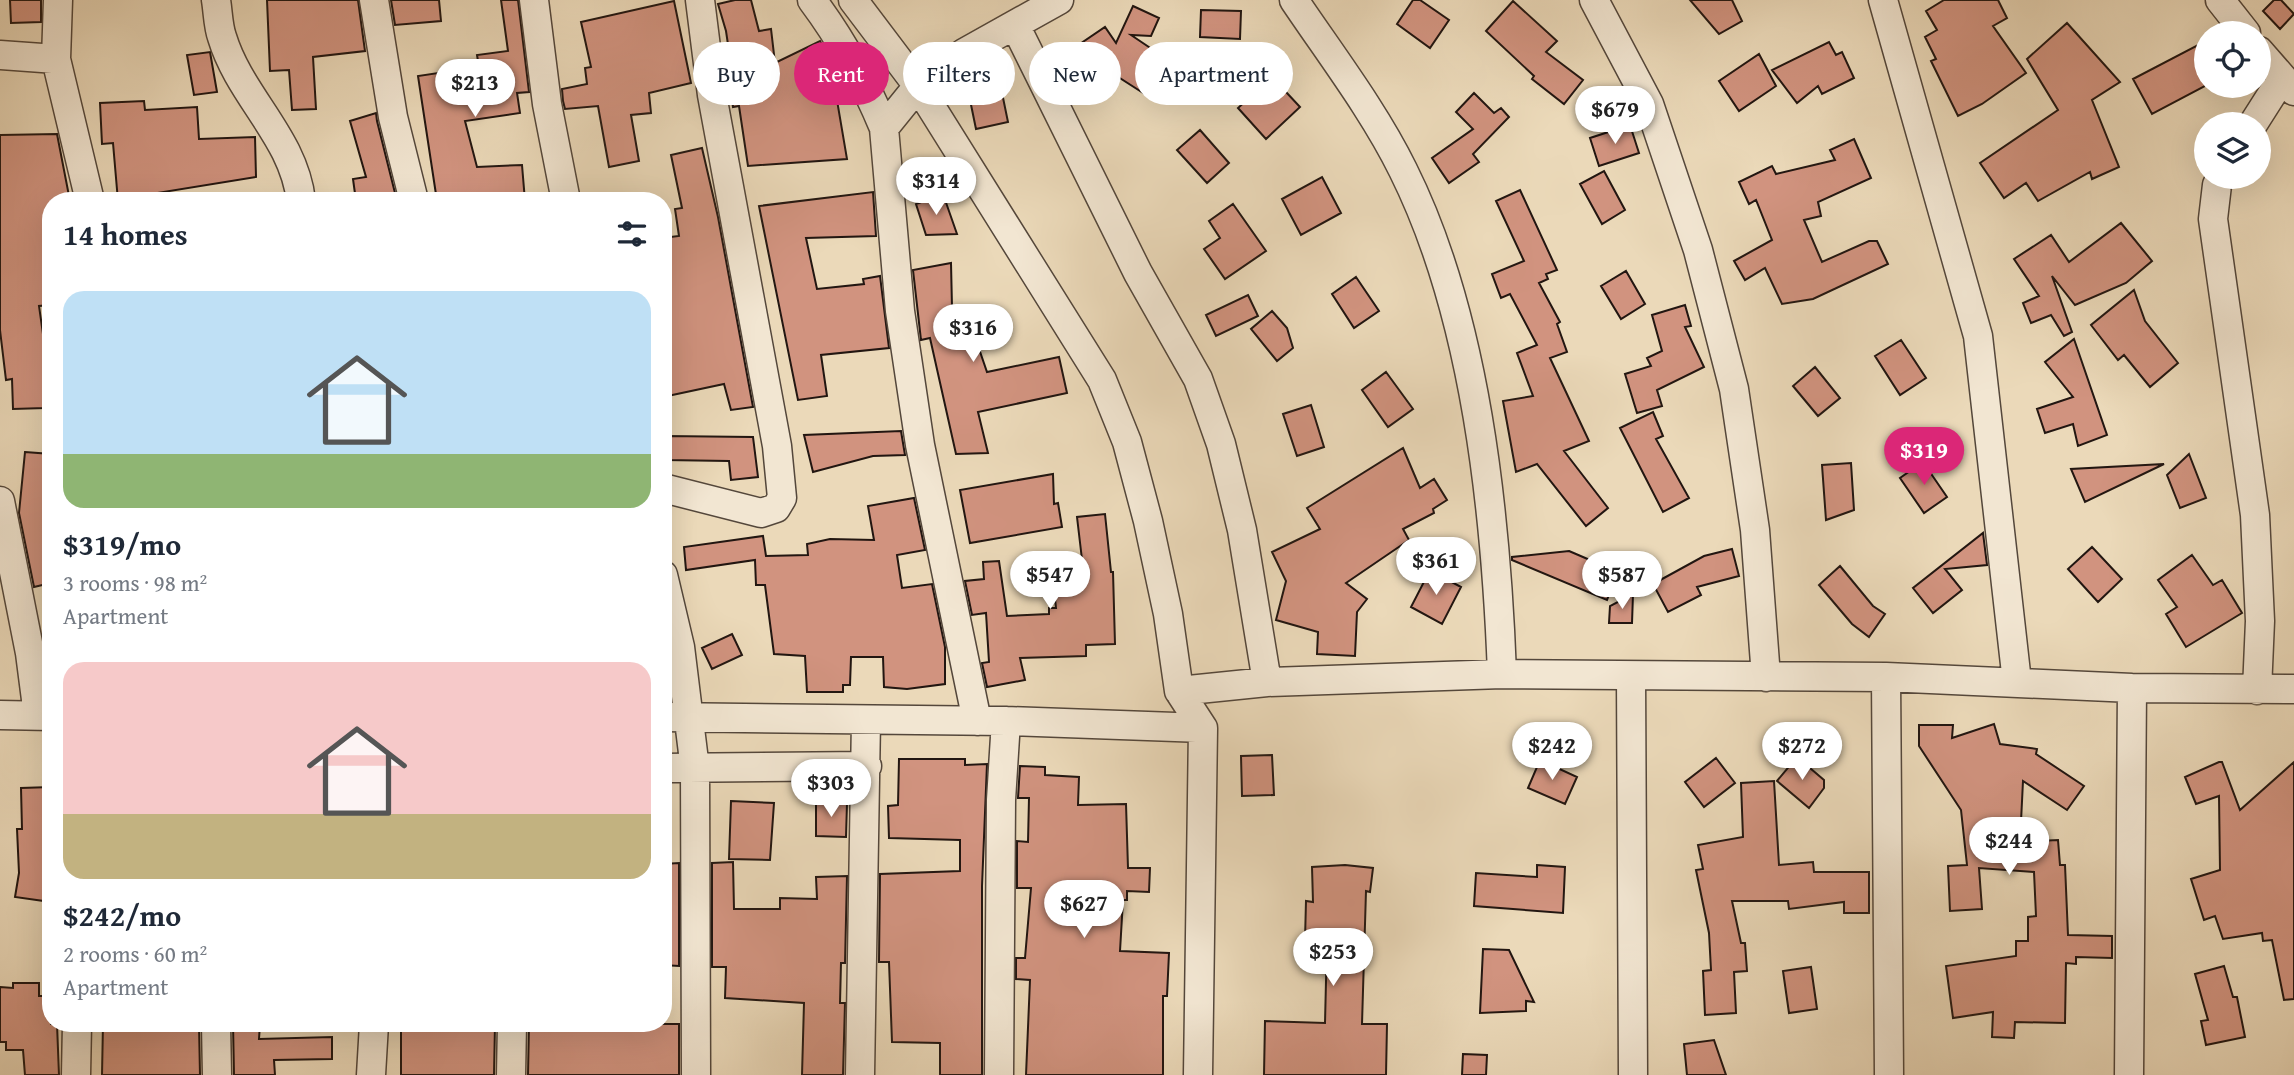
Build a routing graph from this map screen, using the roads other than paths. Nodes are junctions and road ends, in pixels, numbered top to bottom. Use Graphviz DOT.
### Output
graph roads {
  1 [pos="58,0"];
  2 [pos="216,0"];
  3 [pos="374,0"];
  4 [pos="534,0"];
  5 [pos="700,0"];
  6 [pos="812,0"];
  7 [pos="853,0"];
  8 [pos="1059,0"];
  9 [pos="1294,0"];
  10 [pos="1594,0"];
  11 [pos="1883,0"];
  12 [pos="2220,0"];
  13 [pos="2237,21"];
  14 [pos="1015,25"];
  15 [pos="984,42"];
  16 [pos="0,55"];
  17 [pos="56,59"];
  18 [pos="2271,65"];
  19 [pos="903,66"];
  20 [pos="2288,85"];
  21 [pos="903,105"];
  22 [pos="930,105"];
  23 [pos="2264,112"];
  24 [pos="884,128"];
  25 [pos="2217,189"];
  26 [pos="88,192"];
  27 [pos="300,192"];
  28 [pos="412,192"];
  29 [pos="564,192"];
  30 [pos="672,490"];
  31 [pos="0,501"];
  32 [pos="672,613"];
  33 [pos="1502,674"];
  34 [pos="1631,676"];
  35 [pos="1766,677"];
  36 [pos="1886,677"];
  37 [pos="1268,682"];
  38 [pos="2017,682"];
  39 [pos="2132,688"];
  40 [pos="2294,689"];
  41 [pos="2257,690"];
  42 [pos="1179,691"];
  43 [pos="42,707"];
  44 [pos="0,715"];
  45 [pos="42,716"];
  46 [pos="677,717"];
  47 [pos="866,720"];
  48 [pos="976,721"];
  49 [pos="1006,721"];
  50 [pos="1203,728"];
  51 [pos="867,766"];
  52 [pos="672,768"];
  53 [pos="695,769"];
  54 [pos="77,1032"];
  55 [pos="216,1032"];
  56 [pos="374,1032"];
  57 [pos="512,1032"];
  58 [pos="76,1075"];
  59 [pos="217,1075"];
  60 [pos="371,1075"];
  61 [pos="511,1075"];
  62 [pos="696,1075"];
  63 [pos="860,1075"];
  64 [pos="999,1075"];
  65 [pos="1198,1075"];
  66 [pos="1633,1075"];
  67 [pos="1889,1075"];
  68 [pos="2129,1075"];
  1 -- 17 [label="street"];
  2 -- 27 [label="street"];
  3 -- 28 [label="street"];
  4 -- 29 [label="street"];
  5 -- 30 [label="street"];
  6 -- 24 [label="street"];
  7 -- 19 [label="street"];
  8 -- 14 [label="street"];
  9 -- 33 [label="street"];
  10 -- 35 [label="street"];
  11 -- 38 [label="street"];
  12 -- 13 [label="street"];
  14 -- 15 [label="street"];
  14 -- 37 [label="street"];
  16 -- 17 [label="street"];
  17 -- 26 [label="street"];
  18 -- 20 [label="street"];
  20 -- 23 [label="street"];
  21 -- 24 [label="street"];
  22 -- 42 [label="street"];
  24 -- 48 [label="street"];
  25 -- 41 [label="street"];
  31 -- 43 [label="street"];
  32 -- 46 [label="street"];
  33 -- 34 [label="street"];
  33 -- 37 [label="street"];
  34 -- 35 [label="street"];
  34 -- 66 [label="street"];
  35 -- 36 [label="street"];
  36 -- 38 [label="street"];
  36 -- 67 [label="street"];
  37 -- 42 [label="street"];
  38 -- 39 [label="street"];
  39 -- 41 [label="street"];
  39 -- 68 [label="street"];
  40 -- 41 [label="street"];
  42 -- 50 [label="street"];
  44 -- 45 [label="street"];
  46 -- 47 [label="street"];
  46 -- 53 [label="street"];
  47 -- 48 [label="street"];
  47 -- 51 [label="street"];
  48 -- 49 [label="street"];
  49 -- 50 [label="street"];
  49 -- 64 [label="street"];
  50 -- 65 [label="street"];
  51 -- 53 [label="street"];
  51 -- 63 [label="street"];
  52 -- 53 [label="street"];
  53 -- 62 [label="street"];
  54 -- 58 [label="street"];
  55 -- 59 [label="street"];
  56 -- 60 [label="street"];
  57 -- 61 [label="street"];
}
